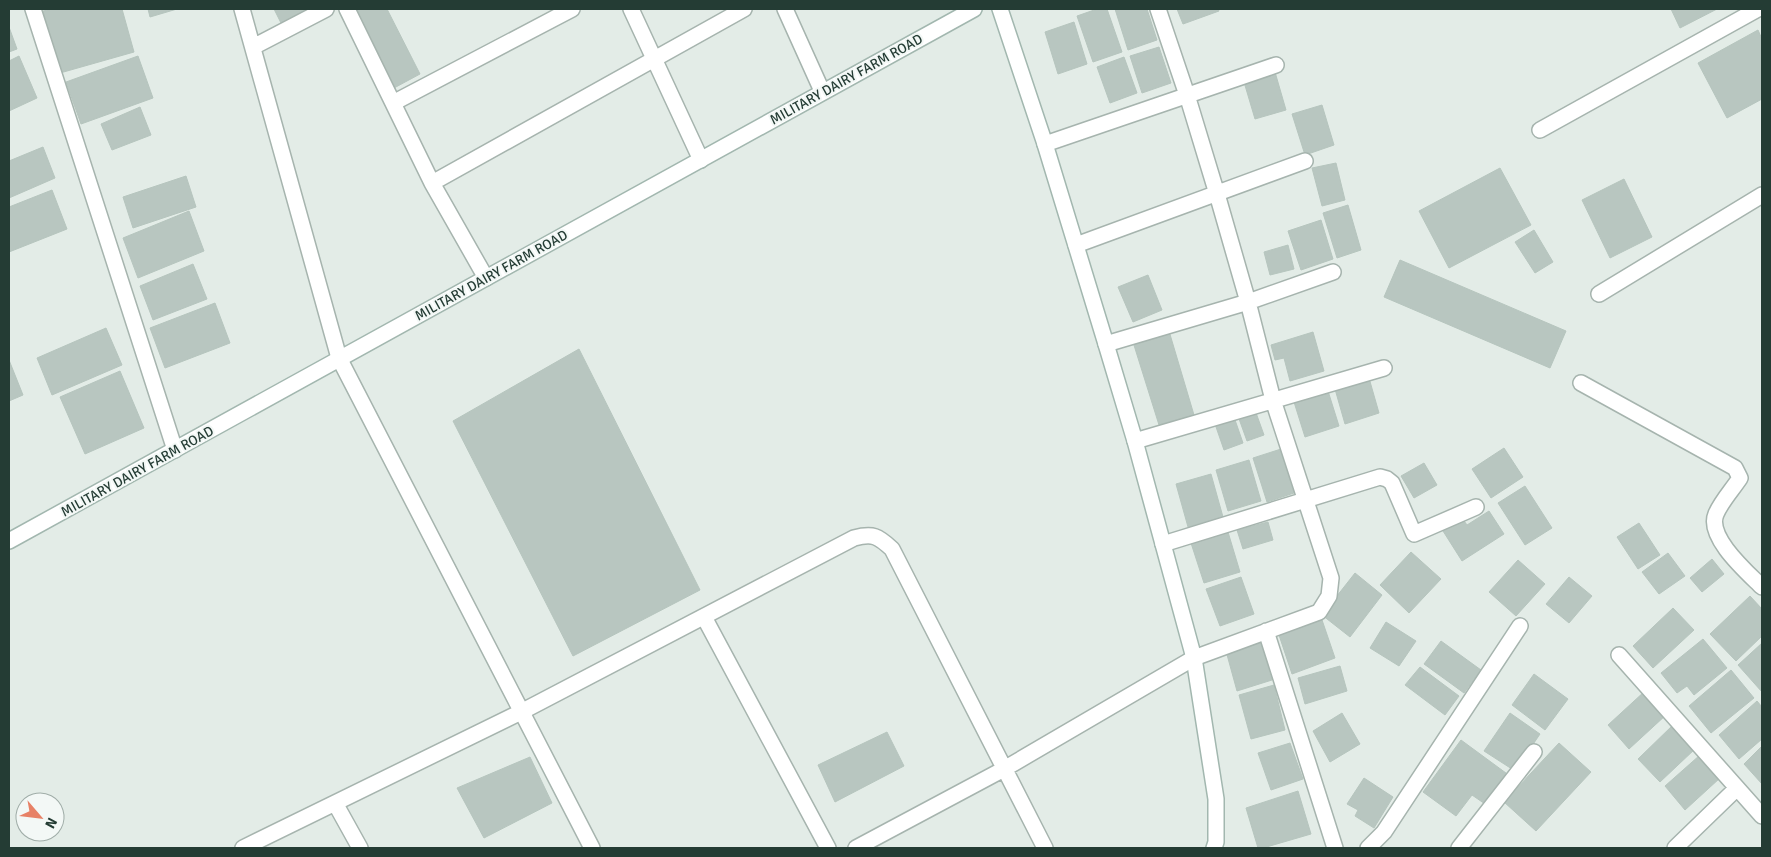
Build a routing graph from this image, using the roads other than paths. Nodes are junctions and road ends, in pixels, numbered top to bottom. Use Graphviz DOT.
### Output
graph roads {
  1 [pos="33,9"];
  2 [pos="242,9"];
  3 [pos="326,9"];
  4 [pos="347,9"];
  5 [pos="572,9"];
  6 [pos="631,9"];
  7 [pos="744,9"];
  8 [pos="785,9"];
  9 [pos="974,9"];
  10 [pos="1000,9"];
  11 [pos="1158,9"];
  12 [pos="1758,9"];
  13 [pos="253,47"];
  14 [pos="654,58"];
  15 [pos="1276,65"];
  16 [pos="822,91"];
  17 [pos="1187,95"];
  18 [pos="392,103"];
  19 [pos="1540,130"];
  20 [pos="1046,144"];
  21 [pos="701,160"];
  22 [pos="1305,162"];
  23 [pos="432,183"];
  24 [pos="1217,194"];
  25 [pos="1762,195"];
  26 [pos="1076,245"];
  27 [pos="1333,272"];
  28 [pos="486,278"];
  29 [pos="1599,294"];
  30 [pos="1248,302"];
  31 [pos="1106,344"];
  32 [pos="339,358"];
  33 [pos="1384,368"];
  34 [pos="1581,383"];
  35 [pos="1273,400"];
  36 [pos="1135,441"];
  37 [pos="175,450"];
  38 [pos="1306,500"];
  39 [pos="1476,507"];
  40 [pos="9,541"];
  41 [pos="1163,544"];
  42 [pos="1762,588"];
  43 [pos="704,617"];
  44 [pos="1520,626"];
  45 [pos="1266,632"];
  46 [pos="1619,655"];
  47 [pos="1194,658"];
  48 [pos="521,712"];
  49 [pos="1534,752"];
  50 [pos="1004,769"];
  51 [pos="1738,788"];
  52 [pos="335,803"];
  53 [pos="1762,816"];
  54 [pos="243,848"];
  55 [pos="360,848"];
  56 [pos="592,848"];
  57 [pos="828,848"];
  58 [pos="856,848"];
  59 [pos="1045,848"];
  60 [pos="1214,848"];
  61 [pos="1334,848"];
  62 [pos="1368,848"];
  63 [pos="1459,848"];
  64 [pos="1675,848"];
  1 -- 37 [label="street"];
  2 -- 13 [label="street"];
  3 -- 13 [label="street"];
  4 -- 18 [label="street"];
  5 -- 18 [label="street"];
  6 -- 14 [label="street"];
  7 -- 14 [label="street"];
  8 -- 16 [label="street"];
  9 -- 16 [label="street, MILITARY DAIRY FARM ROAD"];
  10 -- 20 [label="street"];
  11 -- 17 [label="street"];
  12 -- 19 [label="street"];
  13 -- 32 [label="street"];
  14 -- 21 [label="street"];
  14 -- 23 [label="street"];
  15 -- 17 [label="street"];
  16 -- 21 [label="street, MILITARY DAIRY FARM ROAD"];
  17 -- 20 [label="street"];
  17 -- 24 [label="street"];
  18 -- 23 [label="street"];
  20 -- 26 [label="street"];
  21 -- 28 [label="street, MILITARY DAIRY FARM ROAD"];
  22 -- 24 [label="street"];
  23 -- 28 [label="street"];
  24 -- 26 [label="street"];
  24 -- 30 [label="street"];
  25 -- 29 [label="street"];
  26 -- 31 [label="street"];
  27 -- 30 [label="street"];
  28 -- 32 [label="street, MILITARY DAIRY FARM ROAD"];
  30 -- 31 [label="street"];
  30 -- 35 [label="street"];
  31 -- 36 [label="street"];
  32 -- 37 [label="street, MILITARY DAIRY FARM ROAD"];
  32 -- 48 [label="street"];
  33 -- 35 [label="street"];
  34 -- 42 [label="street"];
  35 -- 36 [label="street"];
  35 -- 38 [label="street"];
  36 -- 41 [label="street"];
  37 -- 40 [label="street, MILITARY DAIRY FARM ROAD"];
  38 -- 39 [label="street"];
  38 -- 41 [label="street"];
  38 -- 45 [label="street"];
  41 -- 47 [label="street"];
  43 -- 48 [label="street"];
  43 -- 50 [label="street"];
  43 -- 57 [label="street"];
  44 -- 62 [label="street"];
  45 -- 47 [label="street"];
  45 -- 61 [label="street"];
  46 -- 51 [label="street"];
  47 -- 50 [label="street"];
  47 -- 60 [label="street"];
  48 -- 52 [label="street"];
  48 -- 56 [label="street"];
  49 -- 63 [label="street"];
  50 -- 58 [label="street"];
  50 -- 59 [label="street"];
  51 -- 53 [label="street"];
  51 -- 64 [label="street"];
  52 -- 54 [label="street"];
  52 -- 55 [label="street"];
}
